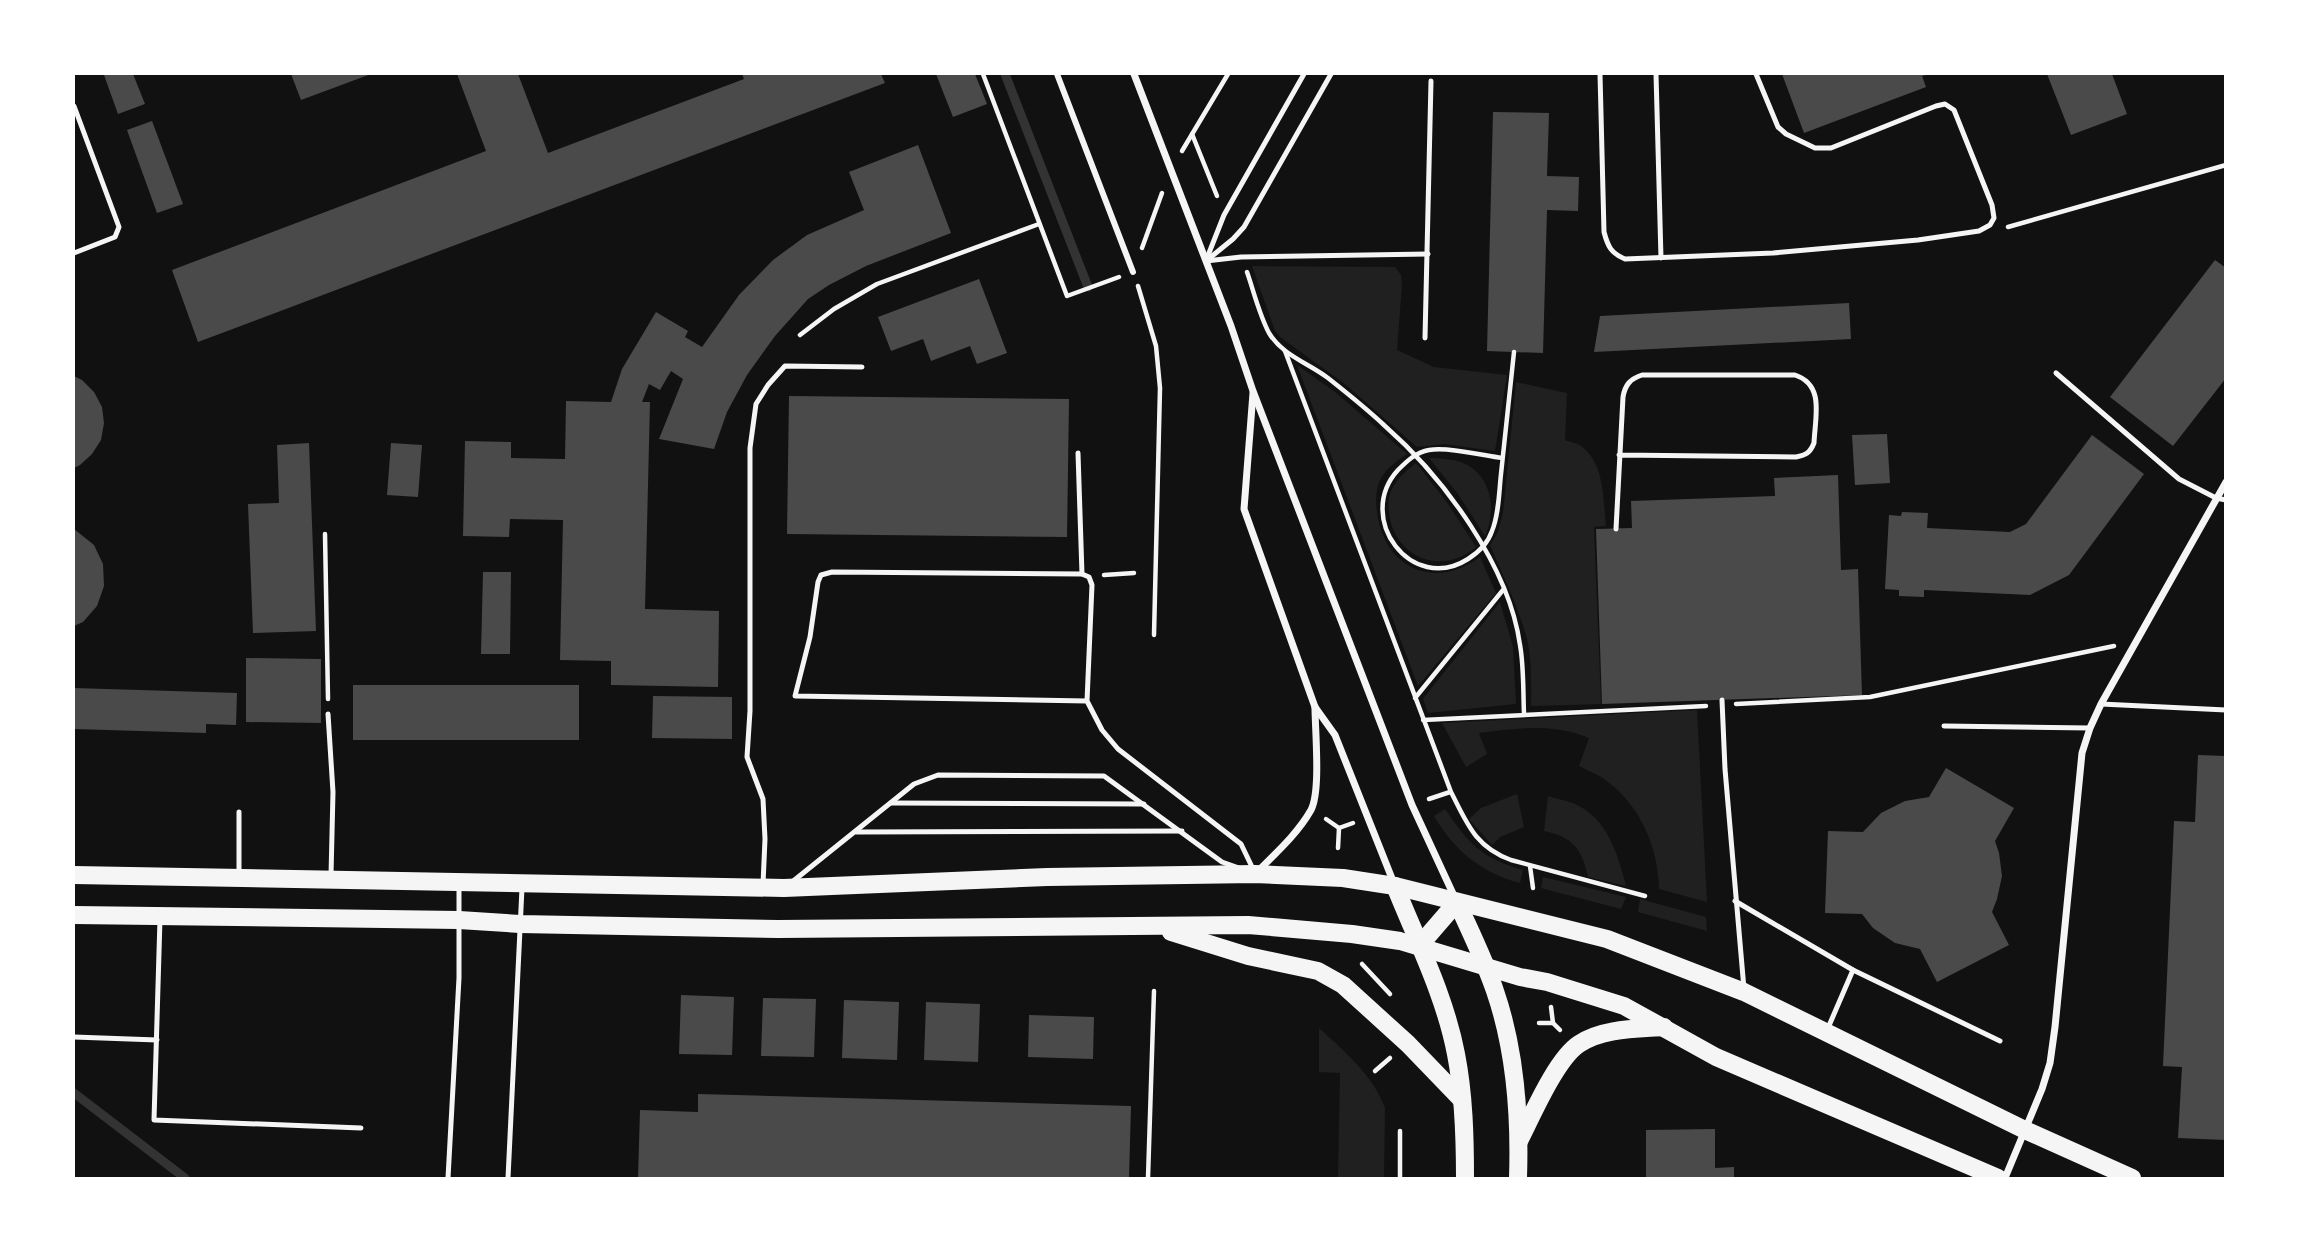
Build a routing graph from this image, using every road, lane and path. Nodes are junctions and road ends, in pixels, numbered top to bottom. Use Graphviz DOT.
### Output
graph roads {
  1 [pos="983,74"];
  2 [pos="1057,74"];
  3 [pos="1134,74"];
  4 [pos="1304,74"];
  5 [pos="1331,74"];
  6 [pos="1601,74"];
  7 [pos="1656,74"];
  8 [pos="1756,74"];
  9 [pos="1431,81"];
  10 [pos="74,106"];
  11 [pos="1192,134"];
  12 [pos="2225,165"];
  13 [pos="1224,215"];
  14 [pos="1039,223"];
  15 [pos="1990,225"];
  16 [pos="74,253"];
  17 [pos="1428,254"];
  18 [pos="1241,257"];
  19 [pos="1661,258"];
  20 [pos="1206,261"];
  21 [pos="1133,272"];
  22 [pos="800,335"];
  23 [pos="1425,338"];
  24 [pos="1285,351"];
  25 [pos="1514,352"];
  26 [pos="862,367"];
  27 [pos="2056,373"];
  28 [pos="1253,391"];
  29 [pos="1078,453"];
  30 [pos="1415,455"];
  31 [pos="1619,455"];
  32 [pos="1503,458"];
  33 [pos="2225,482"];
  34 [pos="2216,498"];
  35 [pos="2225,499"];
  36 [pos="1616,529"];
  37 [pos="326,534"];
  38 [pos="1483,547"];
  39 [pos="1134,573"];
  40 [pos="1082,574"];
  41 [pos="1089,577"];
  42 [pos="1504,589"];
  43 [pos="1154,635"];
  44 [pos="2135,641"];
  45 [pos="1415,698"];
  46 [pos="1087,701"];
  47 [pos="1722,702"];
  48 [pos="2101,704"];
  49 [pos="1315,707"];
  50 [pos="2225,710"];
  51 [pos="328,714"];
  52 [pos="1524,714"];
  53 [pos="1423,720"];
  54 [pos="1944,726"];
  55 [pos="2090,728"];
  56 [pos="1451,792"];
  57 [pos="1428,800"];
  58 [pos="891,803"];
  59 [pos="1144,804"];
  60 [pos="239,812"];
  61 [pos="1322,816"];
  62 [pos="1353,823"];
  63 [pos="1339,828"];
  64 [pos="1182,831"];
  65 [pos="854,832"];
  66 [pos="1338,848"];
  67 [pos="1530,866"];
  68 [pos="1255,874"];
  69 [pos="74,875"];
  70 [pos="239,878"];
  71 [pos="331,880"];
  72 [pos="459,883"];
  73 [pos="522,884"];
  74 [pos="1395,886"];
  75 [pos="763,888"];
  76 [pos="784,888"];
  77 [pos="1533,888"];
  78 [pos="1645,896"];
  79 [pos="1735,901"];
  80 [pos="1457,902"];
  81 [pos="74,915"];
  82 [pos="160,916"];
  83 [pos="459,920"];
  84 [pos="520,924"];
  85 [pos="1153,927"];
  86 [pos="1419,946"];
  87 [pos="1485,966"];
  88 [pos="1853,970"];
  89 [pos="1154,991"];
  90 [pos="1744,992"];
  91 [pos="1551,1006"];
  92 [pos="1539,1023"];
  93 [pos="1553,1023"];
  94 [pos="1664,1027"];
  95 [pos="1826,1033"];
  96 [pos="1567,1035"];
  97 [pos="74,1037"];
  98 [pos="158,1040"];
  99 [pos="2000,1041"];
  100 [pos="1393,1056"];
  101 [pos="1375,1071"];
  102 [pos="1462,1100"];
  103 [pos="361,1128"];
  104 [pos="2025,1130"];
  105 [pos="1400,1131"];
  106 [pos="1519,1142"];
  107 [pos="448,1178"];
  108 [pos="508,1178"];
  109 [pos="1148,1178"];
  110 [pos="1400,1178"];
  111 [pos="1465,1178"];
  112 [pos="1518,1178"];
  113 [pos="1998,1178"];
  114 [pos="2005,1178"];
  115 [pos="2132,1178"];
  1 -- 14 [label="path"];
  2 -- 21 [label="street"];
  3 -- 20 [label="street"];
  4 -- 13 [label="lane"];
  5 -- 20 [label="lane"];
  6 -- 19 [label="lane"];
  7 -- 19 [label="lane"];
  8 -- 15 [label="lane"];
  9 -- 17 [label="lane"];
  10 -- 16 [label="lane"];
  11 -- 13 [label="path"];
  12 -- 15 [label="path"];
  13 -- 20 [label="lane"];
  14 -- 21 [label="path"];
  14 -- 22 [label="path"];
  15 -- 19 [label="lane"];
  17 -- 18 [label="lane"];
  17 -- 23 [label="lane"];
  18 -- 20 [label="lane"];
  18 -- 24 [label="path"];
  20 -- 28 [label="street"];
  21 -- 43 [label="path"];
  24 -- 30 [label="path"];
  24 -- 45 [label="path"];
  25 -- 32 [label="path"];
  26 -- 75 [label="lane"];
  27 -- 34 [label="lane"];
  28 -- 49 [label="street"];
  28 -- 80 [label="street"];
  29 -- 40 [label="lane"];
  30 -- 32 [label="path"];
  30 -- 38 [label="path"];
  30 -- 38 [label="path"];
  31 -- 31 [label="lane"];
  31 -- 36 [label="lane"];
  32 -- 38 [label="path"];
  33 -- 34 [label="street"];
  34 -- 35 [label="lane"];
  34 -- 44 [label="street"];
  37 -- 51 [label="path"];
  38 -- 42 [label="path"];
  39 -- 41 [label="path"];
  40 -- 41 [label="lane"];
  40 -- 46 [label="lane"];
  41 -- 46 [label="lane"];
  42 -- 45 [label="path"];
  42 -- 52 [label="path"];
  44 -- 47 [label="path"];
  44 -- 48 [label="street"];
  45 -- 53 [label="path"];
  46 -- 68 [label="lane"];
  47 -- 52 [label="path"];
  47 -- 79 [label="lane"];
  48 -- 50 [label="lane"];
  48 -- 55 [label="street"];
  49 -- 68 [label="street"];
  49 -- 74 [label="street"];
  51 -- 71 [label="lane"];
  52 -- 53 [label="path"];
  53 -- 56 [label="path"];
  54 -- 55 [label="lane"];
  55 -- 104 [label="street"];
  56 -- 57 [label="path"];
  56 -- 67 [label="path"];
  58 -- 59 [label="lane"];
  58 -- 59 [label="lane"];
  58 -- 65 [label="lane"];
  59 -- 64 [label="lane"];
  60 -- 70 [label="lane"];
  61 -- 63 [label="path"];
  62 -- 63 [label="path"];
  63 -- 66 [label="path"];
  64 -- 65 [label="lane"];
  64 -- 68 [label="lane"];
  65 -- 76 [label="lane"];
  67 -- 77 [label="path"];
  67 -- 78 [label="path"];
  68 -- 74 [label="main road"];
  68 -- 76 [label="main road"];
  69 -- 70 [label="main road"];
  70 -- 71 [label="main road"];
  71 -- 72 [label="main road"];
  72 -- 73 [label="main road"];
  72 -- 83 [label="lane"];
  73 -- 75 [label="main road"];
  73 -- 84 [label="lane"];
  74 -- 80 [label="main road"];
  74 -- 86 [label="main road"];
  75 -- 76 [label="main road"];
  79 -- 88 [label="lane"];
  79 -- 90 [label="lane"];
  80 -- 86 [label="main road"];
  80 -- 87 [label="main road"];
  80 -- 90 [label="main road"];
  81 -- 82 [label="main road"];
  82 -- 83 [label="main road"];
  82 -- 98 [label="lane"];
  83 -- 84 [label="main road"];
  83 -- 107 [label="lane"];
  84 -- 85 [label="main road"];
  84 -- 108 [label="lane"];
  85 -- 86 [label="main road"];
  85 -- 102 [label="main road"];
  86 -- 87 [label="main road"];
  86 -- 102 [label="main road"];
  87 -- 94 [label="main road"];
  87 -- 106 [label="main road"];
  88 -- 95 [label="lane"];
  88 -- 99 [label="lane"];
  89 -- 109 [label="path"];
  90 -- 95 [label="main road"];
  91 -- 93 [label="path"];
  92 -- 93 [label="path"];
  93 -- 96 [label="path"];
  94 -- 106 [label="main road"];
  94 -- 113 [label="main road"];
  95 -- 104 [label="main road"];
  97 -- 98 [label="lane"];
  98 -- 103 [label="lane"];
  100 -- 101 [label="path"];
  102 -- 111 [label="main road"];
  104 -- 114 [label="street"];
  104 -- 115 [label="main road"];
  105 -- 110 [label="path"];
  106 -- 112 [label="main road"];
}
